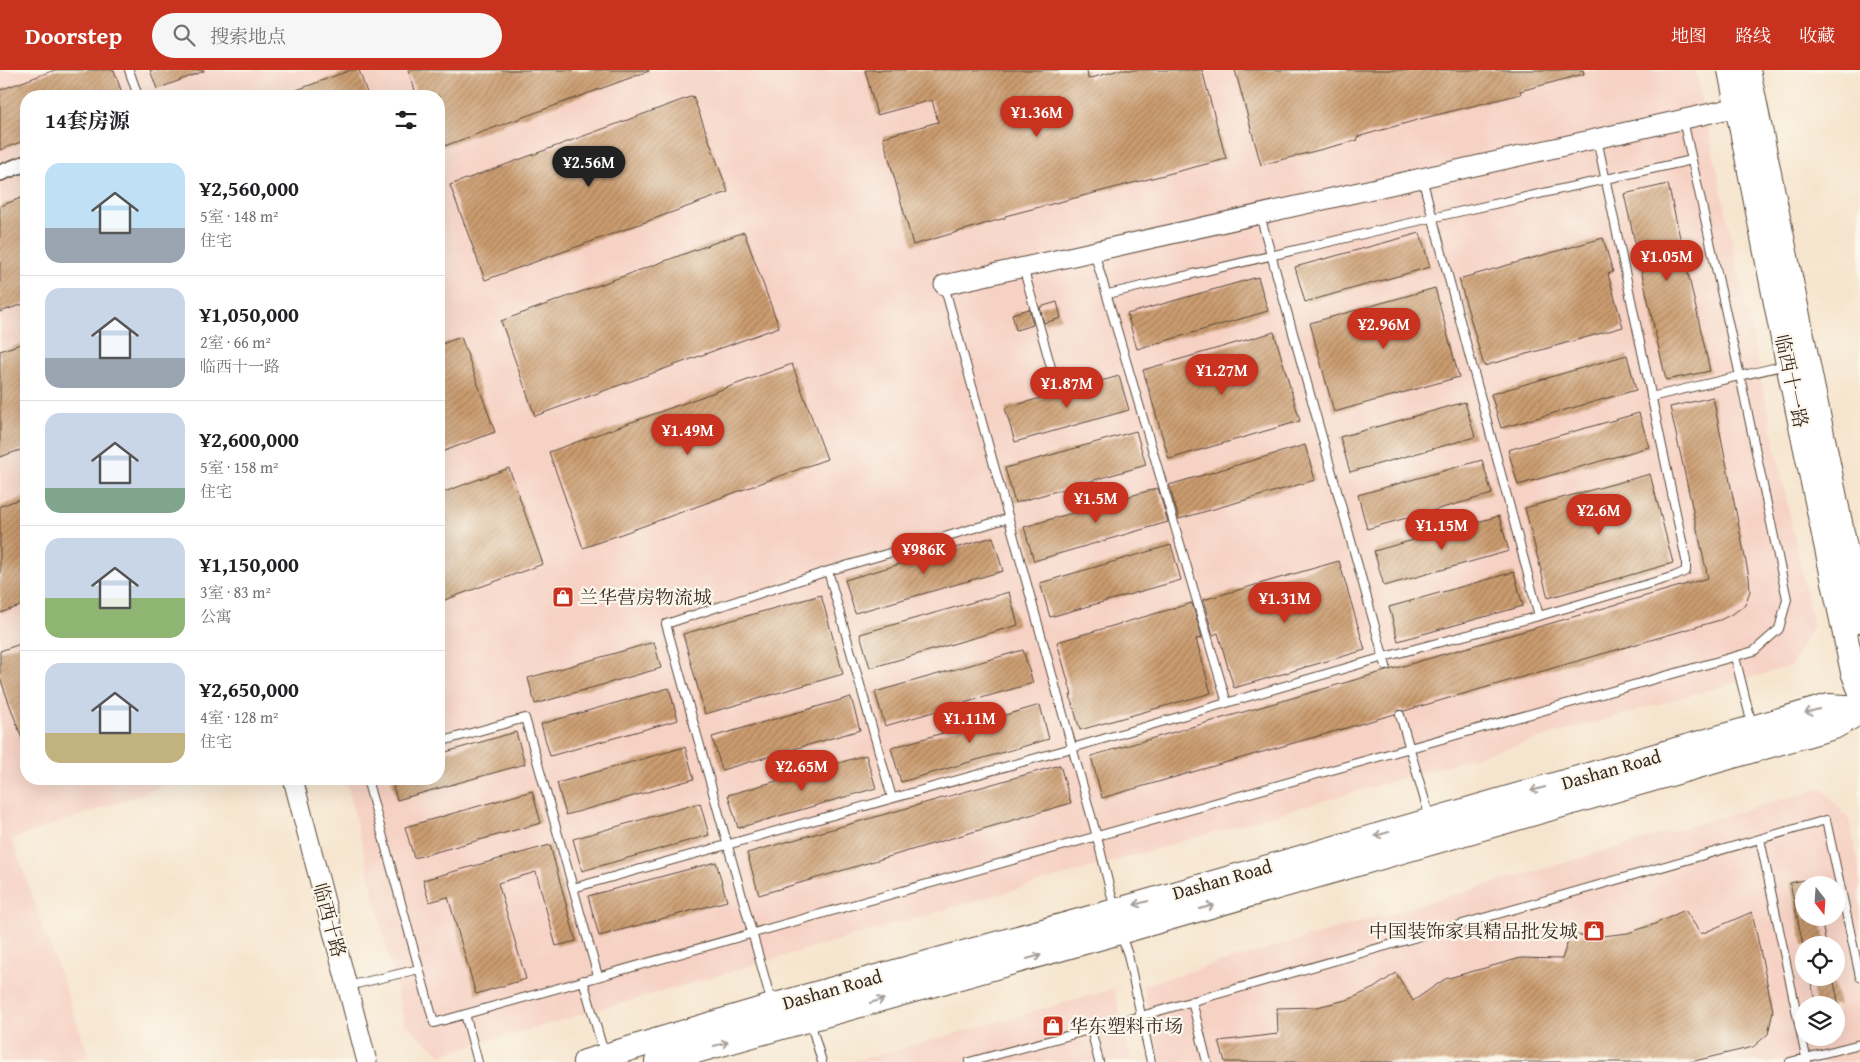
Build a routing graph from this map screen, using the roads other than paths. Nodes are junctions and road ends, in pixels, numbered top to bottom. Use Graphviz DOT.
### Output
graph roads {
  1 [pos="129,70"];
  2 [pos="1730,70"];
  3 [pos="1740,70"];
  4 [pos="1748,70"];
  5 [pos="136,90"];
  6 [pos="1742,106"];
  7 [pos="1683,120"];
  8 [pos="1597,139"];
  9 [pos="1692,160"];
  10 [pos="20,165"];
  11 [pos="0,173"];
  12 [pos="1422,178"];
  13 [pos="1606,180"];
  14 [pos="1259,214"];
  15 [pos="1431,218"];
  16 [pos="1094,251"];
  17 [pos="1270,256"];
  18 [pos="1023,267"];
  19 [pos="944,285"];
  20 [pos="1108,294"];
  21 [pos="1793,363"];
  22 [pos="1052,371"];
  23 [pos="1740,376"];
  24 [pos="1651,397"];
  25 [pos="1008,518"];
  26 [pos="828,571"];
  27 [pos="1539,616"];
  28 [pos="1860,621"];
  29 [pos="1384,657"];
  30 [pos="1735,657"];
  31 [pos="1386,666"];
  32 [pos="1860,673"];
  33 [pos="1860,690"];
  34 [pos="1227,703"];
  35 [pos="1860,708"];
  36 [pos="1860,712"];
  37 [pos="1400,715"];
  38 [pos="1753,729"];
  39 [pos="445,740"];
  40 [pos="1072,748"];
  41 [pos="1409,748"];
  42 [pos="296,785"];
  43 [pos="369,785"];
  44 [pos="892,798"];
  45 [pos="1431,820"];
  46 [pos="1097,837"];
  47 [pos="1760,839"];
  48 [pos="728,845"];
  49 [pos="573,888"];
  50 [pos="1118,922"];
  51 [pos="752,933"];
  52 [pos="419,968"];
  53 [pos="598,976"];
  54 [pos="1860,977"];
  55 [pos="583,980"];
  56 [pos="347,986"];
  57 [pos="1192,1001"];
  58 [pos="772,1006"];
  59 [pos="465,1014"];
  60 [pos="1141,1016"];
  61 [pos="810,1020"];
  62 [pos="1091,1030"];
  63 [pos="1860,1044"];
  64 [pos="595,1059"];
  65 [pos="1806,1060"];
  66 [pos="367,1062"];
  67 [pos="478,1062"];
  68 [pos="657,1062"];
  69 [pos="822,1062"];
  70 [pos="969,1062"];
  71 [pos="1099,1062"];
  72 [pos="1151,1062"];
  73 [pos="1207,1062"];
  74 [pos="1790,1062"];
  1 -- 5 [label="lane"];
  2 -- 6 [label="main road, 临西十一路"];
  3 -- 6 [label="main road, 临西十一路"];
  4 -- 28 [label="main road, 临西十一路"];
  6 -- 7 [label="street"];
  6 -- 21 [label="main road, 临西十一路"];
  7 -- 8 [label="street"];
  7 -- 9 [label="lane"];
  8 -- 12 [label="street"];
  8 -- 13 [label="lane"];
  9 -- 13 [label="lane"];
  9 -- 23 [label="lane"];
  10 -- 11 [label="street"];
  12 -- 14 [label="street"];
  12 -- 15 [label="lane"];
  13 -- 15 [label="lane"];
  13 -- 24 [label="lane"];
  14 -- 16 [label="street"];
  14 -- 17 [label="lane"];
  15 -- 17 [label="lane"];
  15 -- 27 [label="lane"];
  16 -- 18 [label="street"];
  16 -- 20 [label="lane"];
  17 -- 20 [label="lane"];
  17 -- 29 [label="lane"];
  18 -- 19 [label="street"];
  18 -- 22 [label="lane"];
  19 -- 25 [label="lane"];
  20 -- 34 [label="lane"];
  21 -- 23 [label="lane"];
  21 -- 32 [label="main road, 临西十一路"];
  21 -- 33 [label="main road, 临西十一路"];
  23 -- 24 [label="lane"];
  23 -- 30 [label="lane"];
  24 -- 27 [label="lane"];
  25 -- 26 [label="lane"];
  25 -- 40 [label="lane"];
  26 -- 44 [label="lane"];
  26 -- 48 [label="lane"];
  27 -- 29 [label="lane"];
  29 -- 31 [label="lane"];
  29 -- 34 [label="lane"];
  30 -- 38 [label="lane"];
  30 -- 41 [label="lane"];
  34 -- 40 [label="lane"];
  35 -- 38 [label="main road, Dashan Road, one-way"];
  50 -- 36 [label="main road, Dashan Road, one-way"];
  37 -- 41 [label="lane"];
  38 -- 45 [label="main road, Dashan Road, one-way"];
  39 -- 49 [label="lane"];
  40 -- 44 [label="lane"];
  40 -- 46 [label="lane"];
  41 -- 45 [label="lane"];
  41 -- 46 [label="lane"];
  42 -- 56 [label="street, 临西十路"];
  43 -- 52 [label="lane"];
  44 -- 48 [label="lane"];
  45 -- 50 [label="main road, Dashan Road, one-way"];
  46 -- 50 [label="lane"];
  46 -- 51 [label="lane"];
  47 -- 54 [label="lane"];
  47 -- 57 [label="lane"];
  47 -- 65 [label="lane"];
  48 -- 49 [label="lane"];
  48 -- 51 [label="lane"];
  49 -- 53 [label="lane"];
  50 -- 58 [label="main road, Dashan Road"];
  50 -- 60 [label="lane"];
  61 -- 50 [label="main road, Dashan Road, one-way"];
  51 -- 53 [label="lane"];
  51 -- 58 [label="lane"];
  52 -- 56 [label="lane"];
  52 -- 59 [label="lane"];
  53 -- 55 [label="lane"];
  55 -- 59 [label="lane"];
  55 -- 64 [label="lane"];
  56 -- 66 [label="street, 临西十路"];
  57 -- 60 [label="lane"];
  57 -- 73 [label="lane"];
  58 -- 64 [label="main road, Dashan Road"];
  59 -- 67 [label="lane"];
  60 -- 62 [label="lane"];
  60 -- 72 [label="lane"];
  68 -- 61 [label="main road, Dashan Road, one-way"];
  61 -- 69 [label="lane"];
  62 -- 70 [label="lane"];
  62 -- 71 [label="lane"];
  63 -- 65 [label="lane"];
  65 -- 74 [label="lane"];
}
